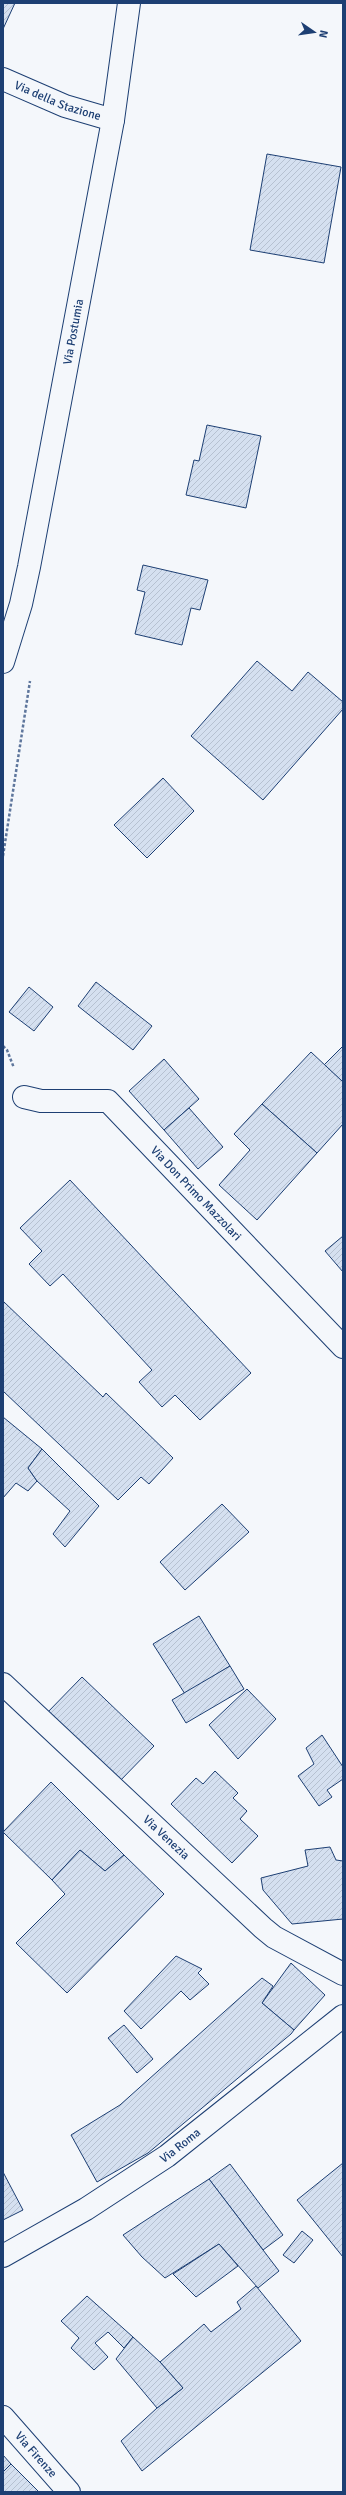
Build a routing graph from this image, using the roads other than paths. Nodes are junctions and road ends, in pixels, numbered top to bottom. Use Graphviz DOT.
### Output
graph roads {
  1 [pos="129,3"];
  2 [pos="3,79"];
  3 [pos="113,120"];
  4 [pos="3,661"];
  5 [pos="24,1097"];
  6 [pos="343,1347"];
  7 [pos="3,1684"];
  8 [pos="343,1974"];
  9 [pos="343,2016"];
  10 [pos="3,2256"];
  11 [pos="3,2417"];
  12 [pos="69,2492"];
  1 -- 3 [label="street, Via Postumia"];
  2 -- 3 [label="street, Via della Stazione"];
  3 -- 4 [label="street, Via Postumia"];
  5 -- 6 [label="street, Via Don Primo Mazzolari"];
  7 -- 8 [label="street, Via Venezia"];
  9 -- 10 [label="street, Via Roma"];
  11 -- 12 [label="street, Via Firenze"];
}
